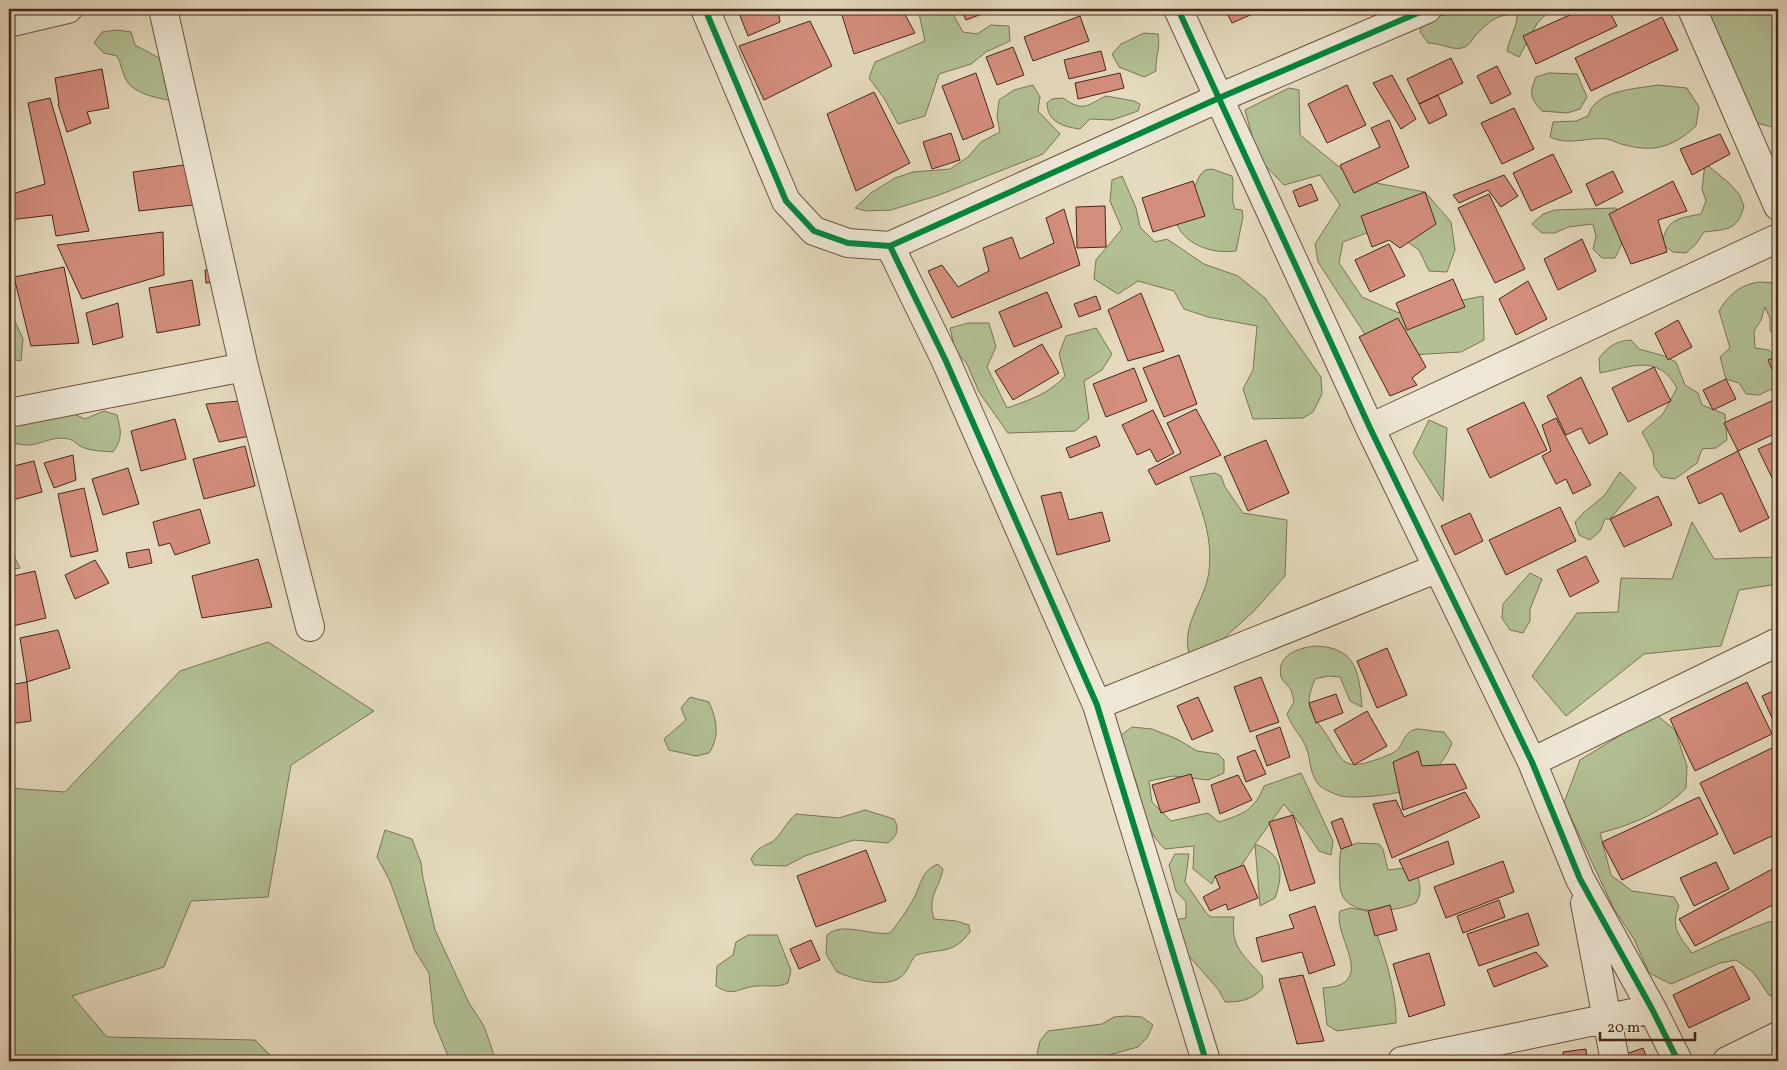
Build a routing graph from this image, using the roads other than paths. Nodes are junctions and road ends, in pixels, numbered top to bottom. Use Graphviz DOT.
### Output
graph roads {
  1 [pos="68,9"];
  2 [pos="164,9"];
  3 [pos="706,9"];
  4 [pos="1178,9"];
  5 [pos="1427,9"];
  6 [pos="1692,9"];
  7 [pos="9,23"];
  8 [pos="1219,98"];
  9 [pos="1778,206"];
  10 [pos="1778,238"];
  11 [pos="890,246"];
  12 [pos="244,367"];
  13 [pos="9,413"];
  14 [pos="1370,428"];
  15 [pos="1438,568"];
  16 [pos="310,627"];
  17 [pos="1778,642"];
  18 [pos="1097,705"];
  19 [pos="1532,762"];
  20 [pos="1580,879"];
  21 [pos="1652,1010"];
  22 [pos="1607,1017"];
  23 [pos="1778,1036"];
  24 [pos="1206,1061"];
  25 [pos="1402,1061"];
  26 [pos="1615,1061"];
  27 [pos="1678,1061"];
  28 [pos="1727,1061"];
  1 -- 7 [label="street"];
  2 -- 12 [label="street"];
  3 -- 11 [label="street"];
  4 -- 8 [label="street"];
  5 -- 8 [label="street"];
  6 -- 9 [label="street"];
  8 -- 11 [label="street"];
  8 -- 14 [label="street"];
  10 -- 14 [label="street"];
  11 -- 18 [label="street"];
  12 -- 13 [label="street"];
  12 -- 16 [label="street"];
  14 -- 15 [label="street"];
  15 -- 18 [label="street"];
  15 -- 19 [label="street"];
  17 -- 19 [label="street"];
  18 -- 24 [label="street"];
  19 -- 20 [label="street"];
  20 -- 21 [label="street"];
  20 -- 22 [label="street"];
  21 -- 22 [label="street"];
  21 -- 27 [label="street"];
  22 -- 25 [label="street"];
  22 -- 26 [label="street"];
  23 -- 28 [label="street"];
}
